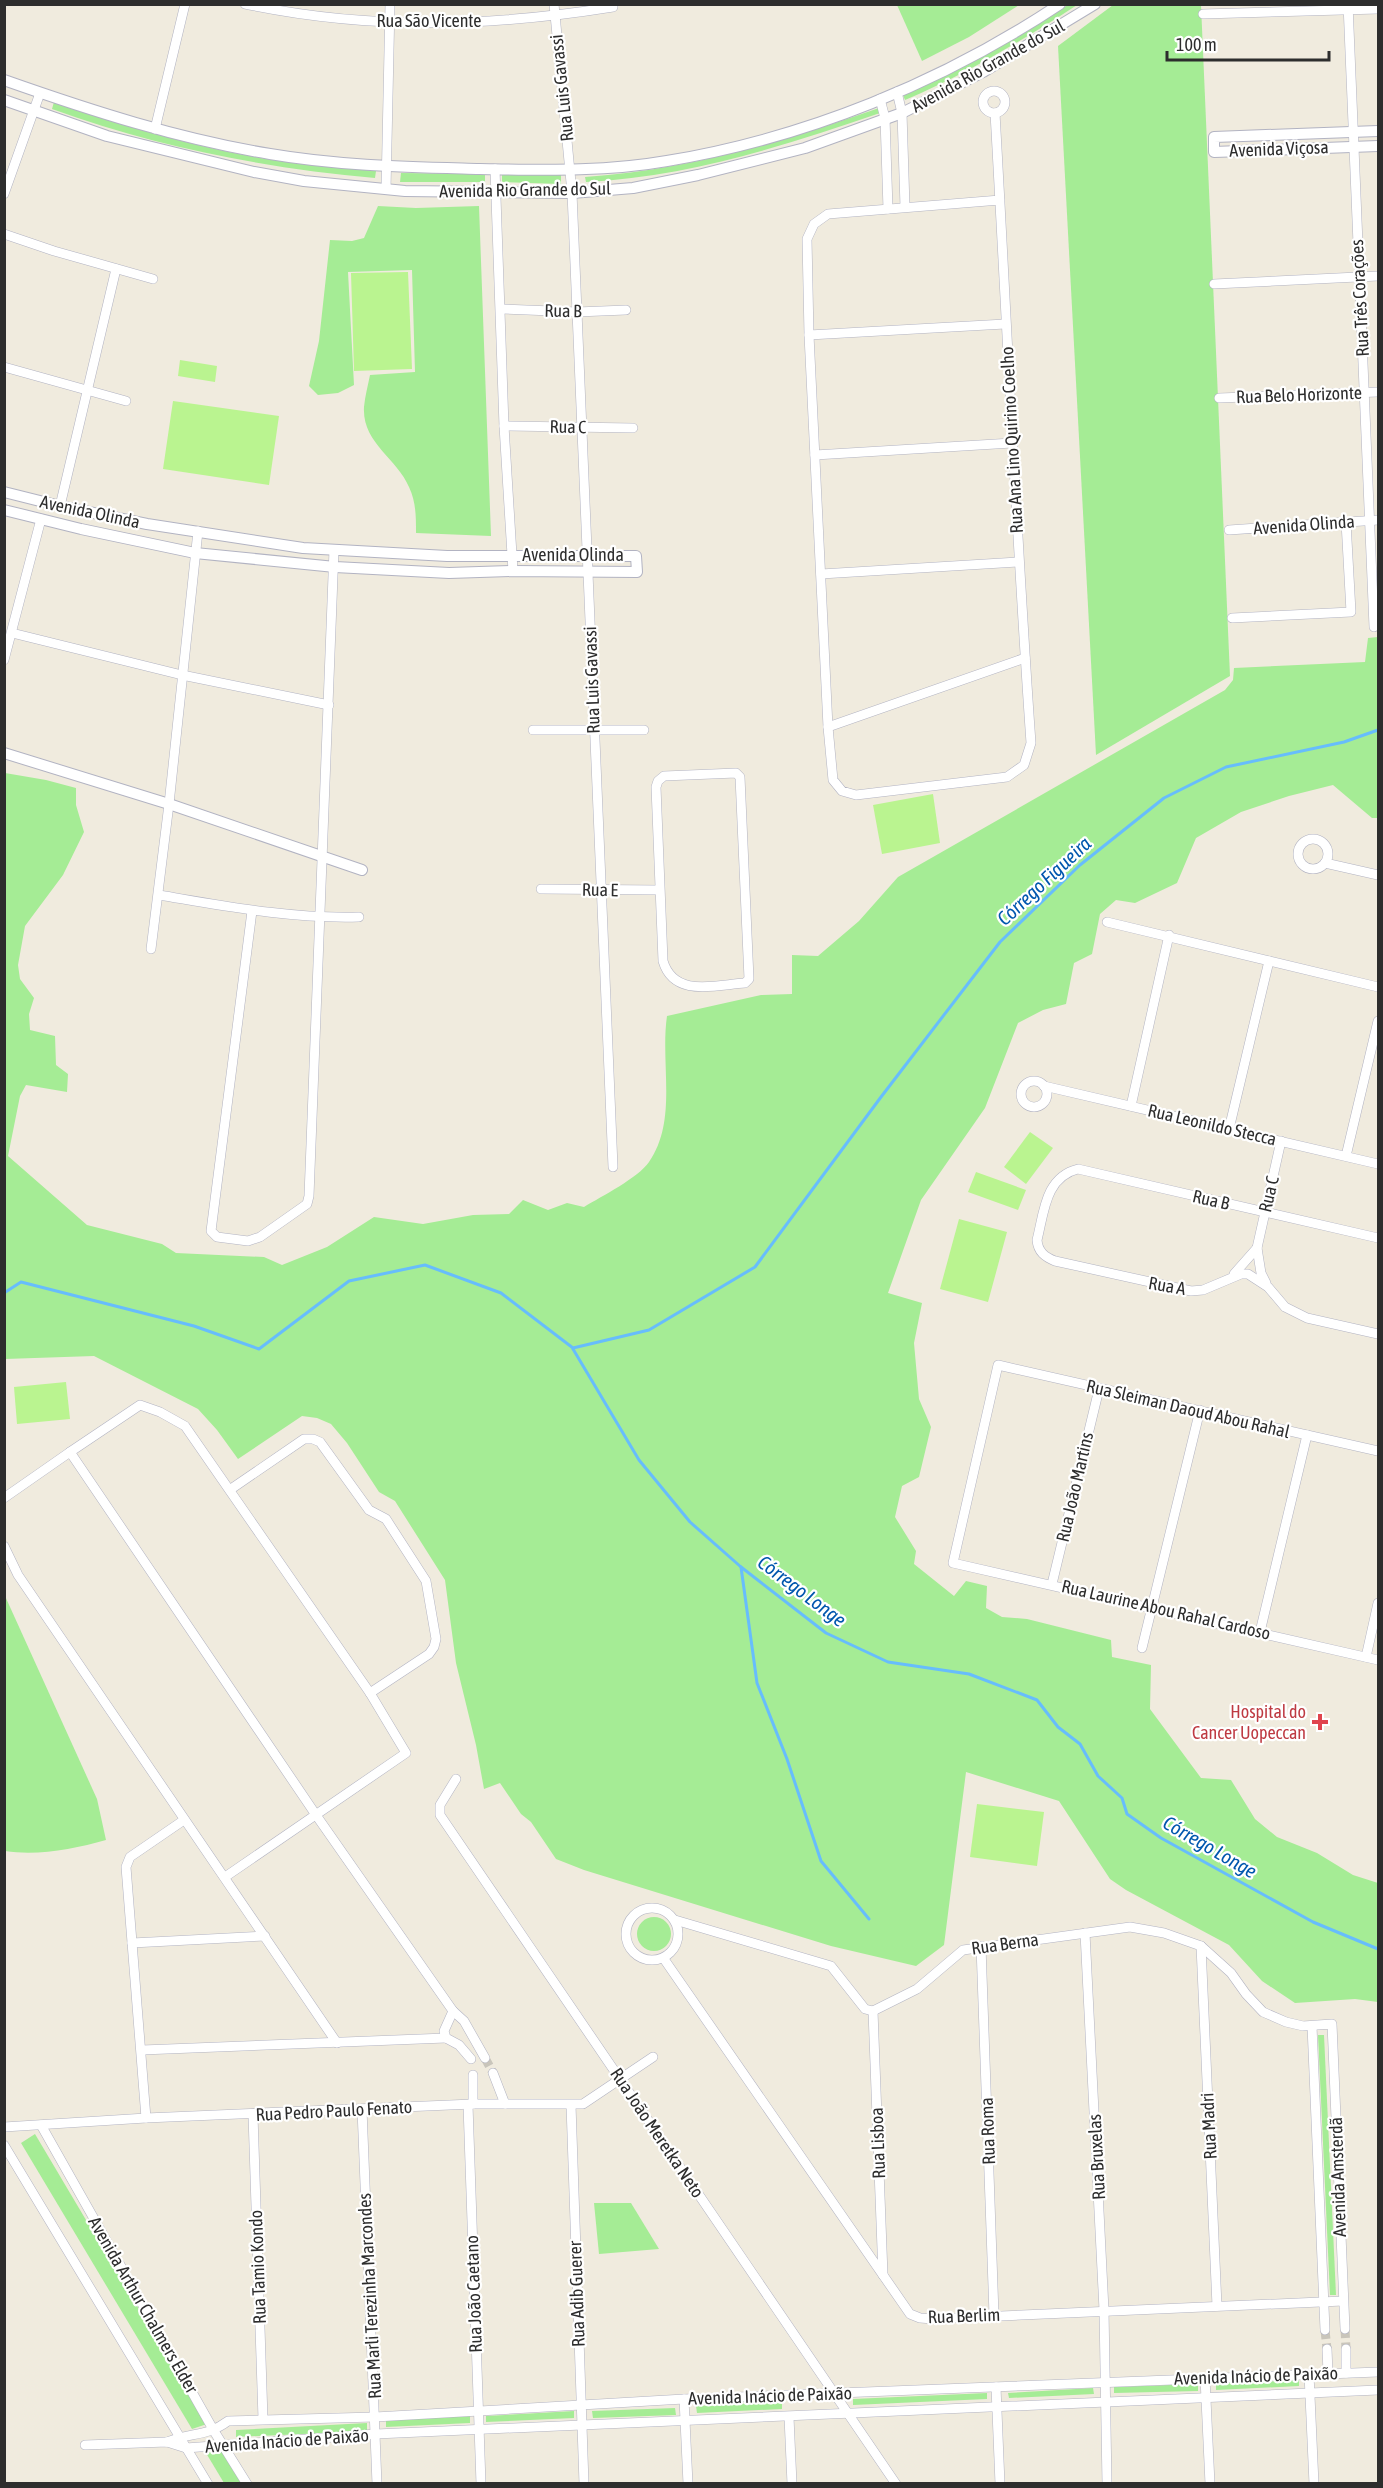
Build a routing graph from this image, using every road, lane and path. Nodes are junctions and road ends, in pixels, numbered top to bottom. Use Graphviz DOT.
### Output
graph roads {
  1 [pos="185,4"];
  2 [pos="245,4"];
  3 [pos="390,4"];
  4 [pos="554,4"];
  5 [pos="1060,4"];
  6 [pos="1095,4"];
  7 [pos="614,7"];
  8 [pos="1348,7"];
  9 [pos="1378,9"];
  10 [pos="1203,14"];
  11 [pos="555,16"];
  12 [pos="389,22"];
  13 [pos="4,80"];
  14 [pos="897,92"];
  15 [pos="40,93"];
  16 [pos="880,99"];
  17 [pos="4,100"];
  18 [pos="34,111"];
  19 [pos="902,113"];
  20 [pos="994,113"];
  21 [pos="885,118"];
  22 [pos="154,129"];
  23 [pos="1378,131"];
  24 [pos="1352,132"];
  25 [pos="1353,146"];
  26 [pos="1378,146"];
  27 [pos="387,167"];
  28 [pos="495,169"];
  29 [pos="571,171"];
  30 [pos="386,189"];
  31 [pos="495,193"];
  32 [pos="572,193"];
  33 [pos="4,194"];
  34 [pos="1000,200"];
  35 [pos="905,207"];
  36 [pos="888,209"];
  37 [pos="4,234"];
  38 [pos="116,269"];
  39 [pos="1378,276"];
  40 [pos="1359,278"];
  41 [pos="153,279"];
  42 [pos="1214,284"];
  43 [pos="501,309"];
  44 [pos="626,310"];
  45 [pos="577,312"];
  46 [pos="1005,324"];
  47 [pos="809,335"];
  48 [pos="4,367"];
  49 [pos="87,391"];
  50 [pos="1378,392"];
  51 [pos="1364,393"];
  52 [pos="1219,398"];
  53 [pos="126,401"];
  54 [pos="504,426"];
  55 [pos="582,427"];
  56 [pos="633,428"];
  57 [pos="1012,443"];
  58 [pos="814,455"];
  59 [pos="4,492"];
  60 [pos="60,506"];
  61 [pos="4,510"];
  62 [pos="120,518"];
  63 [pos="41,519"];
  64 [pos="1374,521"];
  65 [pos="1346,522"];
  66 [pos="1229,530"];
  67 [pos="198,531"];
  68 [pos="117,536"];
  69 [pos="334,550"];
  70 [pos="195,553"];
  71 [pos="512,555"];
  72 [pos="588,555"];
  73 [pos="1018,562"];
  74 [pos="335,567"];
  75 [pos="513,571"];
  76 [pos="588,571"];
  77 [pos="820,574"];
  78 [pos="1232,618"];
  79 [pos="1374,627"];
  80 [pos="12,633"];
  81 [pos="1025,658"];
  82 [pos="4,660"];
  83 [pos="182,675"];
  84 [pos="329,705"];
  85 [pos="828,727"];
  86 [pos="533,730"];
  87 [pos="593,730"];
  88 [pos="644,730"];
  89 [pos="4,753"];
  90 [pos="169,804"];
  91 [pos="322,857"];
  92 [pos="1325,863"];
  93 [pos="362,870"];
  94 [pos="1378,875"];
  95 [pos="541,889"];
  96 [pos="601,890"];
  97 [pos="659,890"];
  98 [pos="159,895"];
  99 [pos="252,911"];
  100 [pos="359,917"];
  101 [pos="320,918"];
  102 [pos="1107,922"];
  103 [pos="1169,935"];
  104 [pos="152,949"];
  105 [pos="1269,961"];
  106 [pos="1378,987"];
  107 [pos="1378,1021"];
  108 [pos="1044,1086"];
  109 [pos="1064,1090"];
  110 [pos="1046,1098"];
  111 [pos="1131,1106"];
  112 [pos="1229,1129"];
  113 [pos="1281,1141"];
  114 [pos="1346,1156"];
  115 [pos="1378,1164"];
  116 [pos="613,1167"];
  117 [pos="1050,1190"];
  118 [pos="1265,1212"];
  119 [pos="1378,1238"];
  120 [pos="1257,1248"];
  121 [pos="1230,1278"];
  122 [pos="1268,1287"];
  123 [pos="1378,1334"];
  124 [pos="1099,1389"];
  125 [pos="1200,1410"];
  126 [pos="1307,1435"];
  127 [pos="1378,1451"];
  128 [pos="70,1452"];
  129 [pos="231,1489"];
  130 [pos="4,1498"];
  131 [pos="4,1546"];
  132 [pos="953,1563"];
  133 [pos="1052,1584"];
  134 [pos="1378,1603"];
  135 [pos="1152,1608"];
  136 [pos="1260,1632"];
  137 [pos="1142,1648"];
  138 [pos="1366,1657"];
  139 [pos="1378,1660"];
  140 [pos="370,1694"];
  141 [pos="456,1779"];
  142 [pos="316,1815"];
  143 [pos="184,1820"];
  144 [pos="225,1877"];
  145 [pos="675,1920"];
  146 [pos="1085,1933"];
  147 [pos="265,1936"];
  148 [pos="132,1943"];
  149 [pos="981,1946"];
  150 [pos="1201,1946"];
  151 [pos="664,1959"];
  152 [pos="453,2011"];
  153 [pos="873,2011"];
  154 [pos="1332,2024"];
  155 [pos="1312,2026"];
  156 [pos="446,2038"];
  157 [pos="338,2043"];
  158 [pos="481,2047"];
  159 [pos="142,2050"];
  160 [pos="653,2057"];
  161 [pos="485,2058"];
  162 [pos="493,2073"];
  163 [pos="473,2075"];
  164 [pos="621,2080"];
  165 [pos="471,2104"];
  166 [pos="505,2104"];
  167 [pos="571,2105"];
  168 [pos="362,2109"];
  169 [pos="252,2115"];
  170 [pos="146,2118"];
  171 [pos="41,2125"];
  172 [pos="4,2127"];
  173 [pos="4,2145"];
  174 [pos="883,2275"];
  175 [pos="1343,2301"];
  176 [pos="1324,2302"];
  177 [pos="1217,2306"];
  178 [pos="1104,2310"];
  179 [pos="994,2315"];
  180 [pos="1345,2329"];
  181 [pos="1325,2330"];
  182 [pos="1327,2349"];
  183 [pos="1346,2349"];
  184 [pos="1378,2372"];
  185 [pos="1328,2373"];
  186 [pos="1346,2373"];
  187 [pos="1309,2374"];
  188 [pos="1205,2378"];
  189 [pos="1106,2382"];
  190 [pos="996,2387"];
  191 [pos="1378,2390"];
  192 [pos="834,2393"];
  193 [pos="1310,2393"];
  194 [pos="1206,2398"];
  195 [pos="684,2399"];
  196 [pos="1106,2403"];
  197 [pos="581,2405"];
  198 [pos="997,2407"];
  199 [pos="477,2411"];
  200 [pos="848,2413"];
  201 [pos="375,2417"];
  202 [pos="789,2417"];
  203 [pos="263,2419"];
  204 [pos="685,2421"];
  205 [pos="581,2426"];
  206 [pos="478,2430"];
  207 [pos="214,2431"];
  208 [pos="376,2434"];
  209 [pos="180,2436"];
  210 [pos="167,2442"];
  211 [pos="85,2445"];
  212 [pos="223,2445"];
  213 [pos="186,2448"];
  214 [pos="208,2484"];
  215 [pos="247,2484"];
  216 [pos="377,2484"];
  217 [pos="481,2484"];
  218 [pos="584,2484"];
  219 [pos="688,2484"];
  220 [pos="792,2484"];
  221 [pos="896,2484"];
  222 [pos="1000,2484"];
  223 [pos="1107,2484"];
  224 [pos="1210,2484"];
  225 [pos="1314,2484"];
  1 -- 22 [label="street"];
  2 -- 12 [label="street, Rua São Vicente"];
  3 -- 12 [label="street"];
  4 -- 11 [label="street, Rua Luis Gavassi"];
  5 -- 14 [label="street, Avenida Rio Grande do Sul"];
  6 -- 19 [label="street, Avenida Rio Grande do Sul"];
  7 -- 11 [label="street, Rua São Vicente"];
  8 -- 9 [label="street"];
  8 -- 10 [label="street"];
  8 -- 24 [label="street, Rua Três Corações"];
  11 -- 12 [label="street, Rua São Vicente"];
  11 -- 29 [label="street, Rua Luis Gavassi"];
  12 -- 27 [label="street"];
  13 -- 15 [label="street, Avenida Rio Grande do Sul"];
  14 -- 16 [label="street, Avenida Rio Grande do Sul"];
  14 -- 19 [label="street"];
  15 -- 18 [label="street"];
  15 -- 22 [label="street, Avenida Rio Grande do Sul"];
  16 -- 21 [label="street"];
  16 -- 29 [label="street, Avenida Rio Grande do Sul"];
  17 -- 18 [label="street, Avenida Rio Grande do Sul"];
  18 -- 30 [label="street, Avenida Rio Grande do Sul"];
  18 -- 33 [label="street"];
  19 -- 21 [label="street, Avenida Rio Grande do Sul"];
  19 -- 35 [label="street"];
  20 -- 34 [label="street, Rua Ana Lino Quirino Coelho"];
  21 -- 32 [label="street, Avenida Rio Grande do Sul"];
  21 -- 36 [label="street"];
  22 -- 27 [label="street, Avenida Rio Grande do Sul"];
  23 -- 24 [label="street, Avenida Viçosa"];
  24 -- 25 [label="street, Rua Três Corações"];
  24 -- 25 [label="street, Avenida Viçosa"];
  25 -- 26 [label="street, Avenida Viçosa"];
  25 -- 40 [label="street, Rua Três Corações"];
  27 -- 28 [label="street, Avenida Rio Grande do Sul"];
  27 -- 30 [label="street"];
  28 -- 29 [label="street, Avenida Rio Grande do Sul"];
  28 -- 31 [label="street"];
  29 -- 32 [label="street, Rua Luis Gavassi"];
  30 -- 31 [label="street, Avenida Rio Grande do Sul"];
  31 -- 32 [label="street, Avenida Rio Grande do Sul"];
  31 -- 43 [label="street"];
  32 -- 45 [label="street, Rua Luis Gavassi"];
  34 -- 35 [label="street"];
  34 -- 46 [label="street, Rua Ana Lino Quirino Coelho"];
  35 -- 36 [label="street"];
  36 -- 47 [label="street"];
  37 -- 38 [label="street"];
  38 -- 41 [label="street"];
  38 -- 49 [label="street"];
  39 -- 40 [label="street"];
  40 -- 42 [label="street"];
  40 -- 51 [label="street, Rua Três Corações"];
  43 -- 45 [label="street, Rua B"];
  43 -- 54 [label="street"];
  44 -- 45 [label="street, Rua B"];
  45 -- 55 [label="street, Rua Luis Gavassi"];
  46 -- 47 [label="street"];
  46 -- 57 [label="street, Rua Ana Lino Quirino Coelho"];
  47 -- 58 [label="street"];
  48 -- 49 [label="street"];
  49 -- 53 [label="street"];
  49 -- 60 [label="street"];
  50 -- 51 [label="street, Rua Belo Horizonte"];
  51 -- 52 [label="street, Rua Belo Horizonte"];
  51 -- 64 [label="street, Rua Três Corações"];
  54 -- 55 [label="street, Rua C"];
  54 -- 71 [label="street"];
  55 -- 56 [label="street, Rua C"];
  55 -- 72 [label="street, Rua Luis Gavassi"];
  57 -- 58 [label="street"];
  57 -- 73 [label="street, Rua Ana Lino Quirino Coelho"];
  58 -- 77 [label="street"];
  59 -- 60 [label="street, Avenida Olinda"];
  60 -- 62 [label="street, Avenida Olinda"];
  61 -- 63 [label="street, Avenida Olinda"];
  62 -- 67 [label="street, Avenida Olinda"];
  62 -- 68 [label="street"];
  63 -- 68 [label="street, Avenida Olinda"];
  63 -- 80 [label="street"];
  64 -- 65 [label="street, Avenida Olinda"];
  64 -- 79 [label="street, Rua Três Corações"];
  65 -- 66 [label="street, Avenida Olinda"];
  65 -- 78 [label="street"];
  67 -- 69 [label="street, Avenida Olinda"];
  67 -- 70 [label="street"];
  68 -- 70 [label="street, Avenida Olinda"];
  69 -- 71 [label="street, Avenida Olinda"];
  69 -- 74 [label="street"];
  70 -- 74 [label="street, Avenida Olinda"];
  70 -- 83 [label="street"];
  71 -- 72 [label="street, Avenida Olinda"];
  71 -- 75 [label="street"];
  72 -- 76 [label="street, Rua Luis Gavassi"];
  72 -- 76 [label="street, Avenida Olinda"];
  73 -- 77 [label="street"];
  73 -- 81 [label="street, Rua Ana Lino Quirino Coelho"];
  74 -- 75 [label="street, Avenida Olinda"];
  74 -- 84 [label="street"];
  75 -- 76 [label="street, Avenida Olinda"];
  76 -- 87 [label="street, Rua Luis Gavassi"];
  77 -- 85 [label="street"];
  80 -- 82 [label="street"];
  80 -- 83 [label="street"];
  81 -- 85 [label="street"];
  81 -- 85 [label="street, Rua Ana Lino Quirino Coelho"];
  83 -- 84 [label="street"];
  83 -- 90 [label="street"];
  84 -- 91 [label="street"];
  86 -- 87 [label="street"];
  87 -- 88 [label="street"];
  87 -- 96 [label="street, Rua Luis Gavassi"];
  89 -- 90 [label="street"];
  90 -- 91 [label="street"];
  90 -- 98 [label="street"];
  91 -- 93 [label="street"];
  91 -- 101 [label="street"];
  92 -- 94 [label="street"];
  95 -- 96 [label="street, Rua E"];
  96 -- 97 [label="street, Rua E"];
  96 -- 116 [label="street, Rua Luis Gavassi"];
  97 -- 97 [label="street"];
  98 -- 99 [label="street"];
  98 -- 104 [label="street"];
  99 -- 101 [label="street"];
  99 -- 101 [label="street"];
  100 -- 101 [label="street"];
  102 -- 103 [label="street"];
  103 -- 105 [label="street"];
  103 -- 111 [label="street"];
  105 -- 106 [label="street"];
  105 -- 112 [label="street"];
  107 -- 114 [label="street"];
  108 -- 109 [label="street, Rua Leonildo Stecca"];
  108 -- 110 [label="street"];
  108 -- 110 [label="street"];
  109 -- 110 [label="street"];
  109 -- 111 [label="street, Rua Leonildo Stecca"];
  111 -- 112 [label="street, Rua Leonildo Stecca"];
  112 -- 113 [label="street, Rua Leonildo Stecca"];
  113 -- 114 [label="street, Rua Leonildo Stecca"];
  113 -- 118 [label="street, Rua C"];
  114 -- 115 [label="street, Rua Leonildo Stecca"];
  117 -- 118 [label="street, Rua B"];
  117 -- 121 [label="street, Rua A"];
  118 -- 119 [label="street, Rua B"];
  118 -- 120 [label="street, Rua C"];
  120 -- 121 [label="street, Rua C"];
  120 -- 122 [label="street, Rua C"];
  121 -- 122 [label="street, Rua A"];
  122 -- 123 [label="street, Rua A"];
  124 -- 125 [label="street, Rua Sleiman Daoud Abou Rahal"];
  124 -- 132 [label="street, Rua Sleiman Daoud Abou Rahal"];
  124 -- 133 [label="street, Rua João Martins"];
  125 -- 126 [label="street, Rua Sleiman Daoud Abou Rahal"];
  125 -- 135 [label="street"];
  126 -- 127 [label="street, Rua Sleiman Daoud Abou Rahal"];
  126 -- 136 [label="street"];
  128 -- 129 [label="street"];
  128 -- 130 [label="street"];
  128 -- 142 [label="street"];
  129 -- 140 [label="street"];
  129 -- 140 [label="street"];
  131 -- 143 [label="street"];
  132 -- 133 [label="street, Rua Laurine Abou Rahal Cardoso"];
  133 -- 135 [label="street, Rua Laurine Abou Rahal Cardoso"];
  134 -- 138 [label="street"];
  135 -- 136 [label="street, Rua Laurine Abou Rahal Cardoso"];
  135 -- 137 [label="street"];
  136 -- 138 [label="street, Rua Laurine Abou Rahal Cardoso"];
  138 -- 139 [label="street, Rua Laurine Abou Rahal Cardoso"];
  140 -- 142 [label="street"];
  141 -- 164 [label="street, Rua João Meretka Neto"];
  142 -- 144 [label="street"];
  142 -- 152 [label="street"];
  143 -- 144 [label="street"];
  143 -- 148 [label="street"];
  144 -- 147 [label="street"];
  145 -- 151 [label="street"];
  145 -- 151 [label="street"];
  145 -- 153 [label="street"];
  146 -- 149 [label="street, Rua Berna"];
  146 -- 150 [label="street, Rua Berna"];
  146 -- 178 [label="street, Rua Bruxelas"];
  147 -- 148 [label="street"];
  147 -- 157 [label="street"];
  148 -- 159 [label="street"];
  149 -- 153 [label="street, Rua Berna"];
  149 -- 179 [label="street, Rua Roma"];
  150 -- 155 [label="street, Rua Berna"];
  150 -- 177 [label="street, Rua Madri"];
  151 -- 174 [label="street, Rua Berlim"];
  152 -- 156 [label="street"];
  152 -- 158 [label="street"];
  153 -- 174 [label="street, Rua Lisboa"];
  154 -- 155 [label="street, Rua Berna"];
  154 -- 175 [label="street, Avenida Amsterdã"];
  155 -- 176 [label="street, Avenida Amsterdã"];
  156 -- 157 [label="street"];
  156 -- 158 [label="street"];
  157 -- 159 [label="street"];
  158 -- 161 [label="street"];
  159 -- 170 [label="street"];
  160 -- 164 [label="street, Rua Pedro Paulo Fenato"];
  162 -- 166 [label="street"];
  163 -- 165 [label="street, Rua João Caetano"];
  164 -- 167 [label="street, Rua Pedro Paulo Fenato"];
  164 -- 192 [label="street, Rua João Meretka Neto"];
  165 -- 166 [label="street, Rua Pedro Paulo Fenato"];
  165 -- 168 [label="street, Rua Pedro Paulo Fenato"];
  165 -- 199 [label="street, Rua João Caetano"];
  166 -- 167 [label="street, Rua Pedro Paulo Fenato"];
  167 -- 197 [label="street, Rua Adib Guerer"];
  168 -- 169 [label="street, Rua Pedro Paulo Fenato"];
  168 -- 201 [label="street, Rua Marli Terezinha Marcondes"];
  169 -- 170 [label="street, Rua Pedro Paulo Fenato"];
  169 -- 203 [label="street, Rua Tamio Kondo"];
  170 -- 171 [label="street, Rua Pedro Paulo Fenato"];
  171 -- 172 [label="street, Rua Pedro Paulo Fenato"];
  171 -- 207 [label="street, Avenida Arthur Chalmers Elder"];
  173 -- 209 [label="street, Avenida Arthur Chalmers Elder"];
  174 -- 179 [label="street, Rua Berlim"];
  175 -- 176 [label="street, Rua Berlim"];
  175 -- 180 [label="street, Avenida Amsterdã"];
  176 -- 177 [label="street, Rua Berlim"];
  176 -- 181 [label="street, Avenida Amsterdã"];
  177 -- 178 [label="street, Rua Berlim"];
  178 -- 179 [label="street, Rua Berlim"];
  178 -- 189 [label="street, Rua Bruxelas"];
  182 -- 185 [label="street"];
  183 -- 186 [label="street"];
  184 -- 186 [label="street, Avenida Inácio de Paixão"];
  185 -- 186 [label="street, Avenida Inácio de Paixão"];
  185 -- 187 [label="street, Avenida Inácio de Paixão"];
  187 -- 188 [label="street, Avenida Inácio de Paixão"];
  187 -- 193 [label="street"];
  188 -- 189 [label="street, Avenida Inácio de Paixão"];
  188 -- 194 [label="street"];
  189 -- 190 [label="street, Avenida Inácio de Paixão"];
  189 -- 196 [label="street, Rua Bruxelas"];
  190 -- 192 [label="street, Avenida Inácio de Paixão"];
  190 -- 198 [label="street"];
  191 -- 193 [label="street, Avenida Inácio de Paixão"];
  192 -- 195 [label="street, Avenida Inácio de Paixão"];
  192 -- 200 [label="street, Rua João Meretka Neto"];
  193 -- 194 [label="street, Avenida Inácio de Paixão"];
  193 -- 225 [label="street"];
  194 -- 196 [label="street, Avenida Inácio de Paixão"];
  194 -- 224 [label="street"];
  195 -- 197 [label="street, Avenida Inácio de Paixão"];
  195 -- 204 [label="street"];
  196 -- 198 [label="street, Avenida Inácio de Paixão"];
  196 -- 223 [label="street, Rua Bruxelas"];
  197 -- 199 [label="street, Avenida Inácio de Paixão"];
  197 -- 205 [label="street, Rua Adib Guerer"];
  198 -- 200 [label="street, Avenida Inácio de Paixão"];
  198 -- 222 [label="street"];
  199 -- 201 [label="street, Avenida Inácio de Paixão"];
  199 -- 206 [label="street, Rua João Caetano"];
  200 -- 202 [label="street, Avenida Inácio de Paixão"];
  200 -- 221 [label="street, Rua João Meretka Neto"];
  201 -- 203 [label="street, Avenida Inácio de Paixão"];
  201 -- 208 [label="street, Rua Marli Terezinha Marcondes"];
  202 -- 204 [label="street, Avenida Inácio de Paixão"];
  202 -- 220 [label="street"];
  203 -- 207 [label="street, Avenida Inácio de Paixão"];
  204 -- 205 [label="street, Avenida Inácio de Paixão"];
  204 -- 219 [label="street"];
  205 -- 206 [label="street, Avenida Inácio de Paixão"];
  205 -- 218 [label="street, Rua Adib Guerer"];
  206 -- 208 [label="street, Avenida Inácio de Paixão"];
  206 -- 217 [label="street, Rua João Caetano"];
  207 -- 209 [label="street, Avenida Inácio de Paixão"];
  207 -- 212 [label="street, Avenida Arthur Chalmers Elder"];
  208 -- 212 [label="street, Avenida Inácio de Paixão"];
  208 -- 216 [label="street, Rua Marli Terezinha Marcondes"];
  209 -- 210 [label="street, Avenida Inácio de Paixão"];
  209 -- 213 [label="street, Avenida Arthur Chalmers Elder"];
  210 -- 211 [label="street, Avenida Inácio de Paixão"];
  210 -- 213 [label="street, Avenida Inácio de Paixão"];
  212 -- 213 [label="street, Avenida Inácio de Paixão"];
  212 -- 215 [label="street, Avenida Arthur Chalmers Elder"];
  213 -- 214 [label="street, Avenida Arthur Chalmers Elder"];
}
